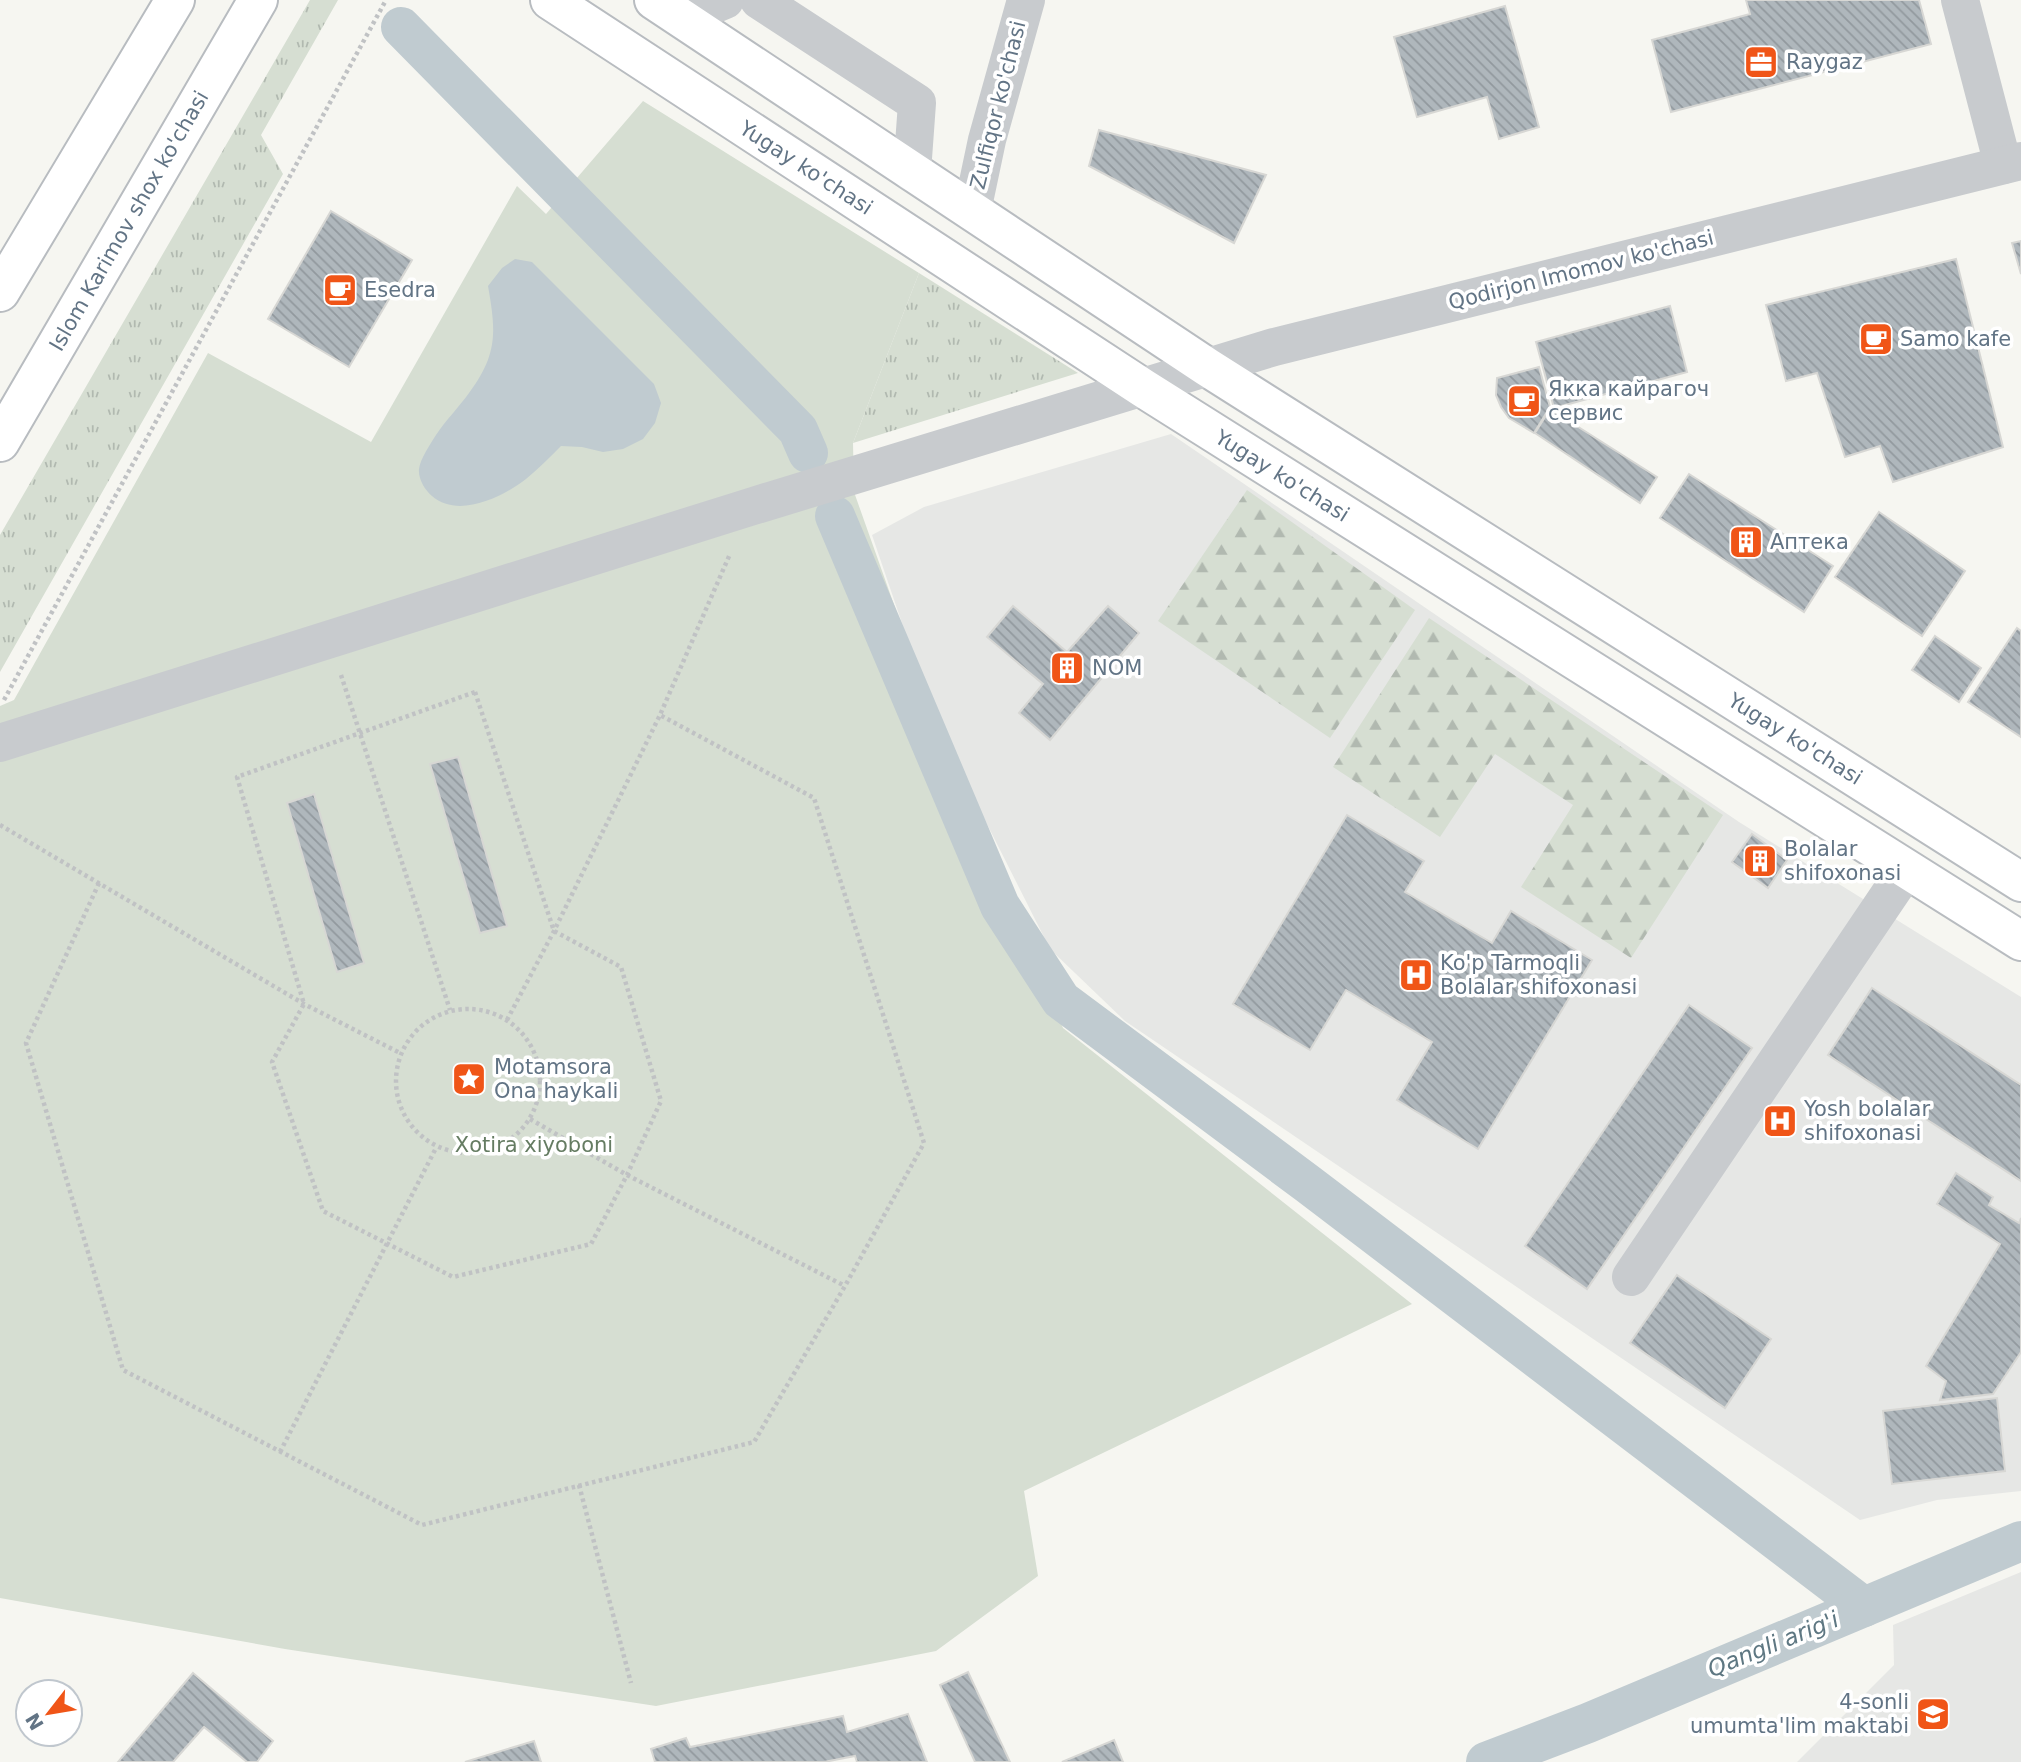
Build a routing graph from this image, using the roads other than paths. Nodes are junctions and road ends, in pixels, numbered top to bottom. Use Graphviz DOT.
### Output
graph roads {
  1 [pos="175,0"];
  2 [pos="258,0"];
  3 [pos="550,0"];
  4 [pos="725,0"];
  5 [pos="759,0"];
  6 [pos="1026,0"];
  7 [pos="1960,0"];
  8 [pos="668,9"];
  9 [pos="2012,163"];
  10 [pos="912,172"];
  11 [pos="972,211"];
  12 [pos="0,292"];
  13 [pos="1207,367"];
  14 [pos="1143,388"];
  15 [pos="0,442"];
  16 [pos="0,743"];
  17 [pos="1906,870"];
  18 [pos="2021,882"];
  19 [pos="2021,941"];
  20 [pos="1631,1277"];
  1 -- 12 [label="main road"];
  2 -- 15 [label="main road, Islom Karimov shox ko'chasi"];
  3 -- 14 [label="main road, Yugay ko'chasi"];
  4 -- 8 [label="street"];
  5 -- 10 [label="street"];
  6 -- 11 [label="street, Zulfiqor ko'chasi"];
  7 -- 9 [label="street"];
  8 -- 10 [label="main road, Yugay ko'chasi"];
  9 -- 13 [label="street, Qodirjon Imomov ko'chasi"];
  10 -- 11 [label="main road, Yugay ko'chasi"];
  11 -- 13 [label="main road, Yugay ko'chasi"];
  13 -- 14 [label="street, Qodirjon Imomov ko'chasi"];
  13 -- 18 [label="main road, Yugay ko'chasi"];
  14 -- 16 [label="street, Qodirjon Imomov ko'chasi"];
  14 -- 17 [label="main road, Yugay ko'chasi"];
  17 -- 19 [label="main road, Yugay ko'chasi"];
  17 -- 20 [label="street"];
}
